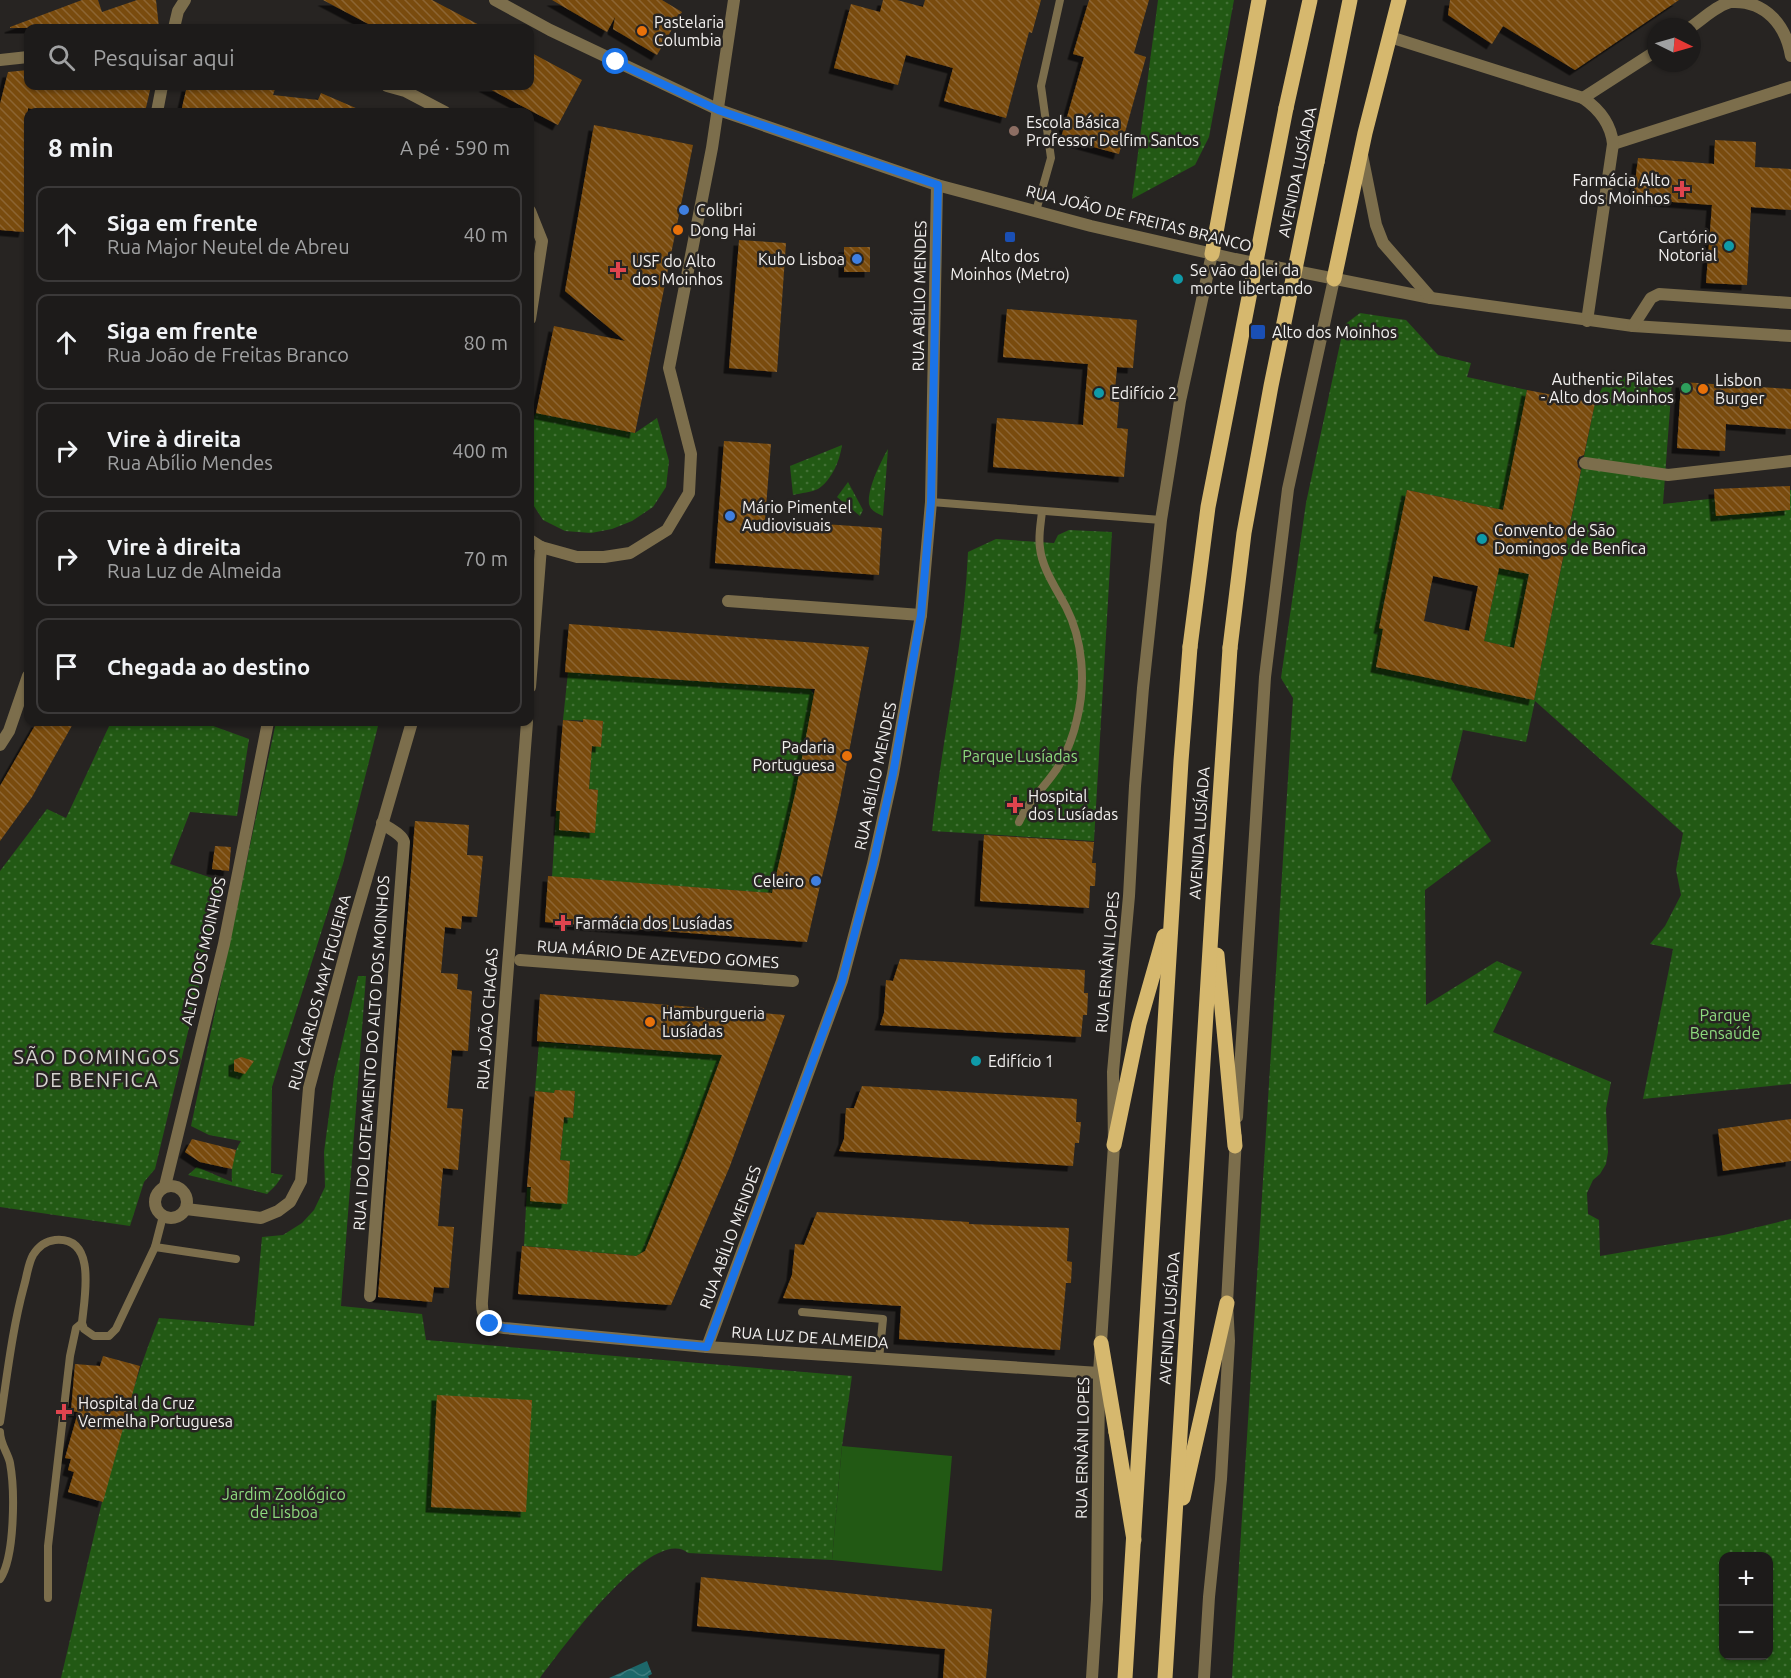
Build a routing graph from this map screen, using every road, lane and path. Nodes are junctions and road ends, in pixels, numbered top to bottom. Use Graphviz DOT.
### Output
graph roads {
  1 [pos="184,0"];
  2 [pos="495,0"];
  3 [pos="734,0"];
  4 [pos="1060,0"];
  5 [pos="1259,0"];
  6 [pos="1300,0"];
  7 [pos="1310,0"];
  8 [pos="1350,0"];
  9 [pos="1399,0"];
  10 [pos="1701,20"];
  11 [pos="175,24"];
  12 [pos="1390,37"];
  13 [pos="1301,40"];
  14 [pos="24,57"];
  15 [pos="1647,57"];
  16 [pos="1791,57"];
  17 [pos="0,60"];
  18 [pos="1791,87"];
  19 [pos="161,90"];
  20 [pos="401,90"];
  21 [pos="1583,98"];
  22 [pos="158,108"];
  23 [pos="433,108"];
  24 [pos="718,110"];
  25 [pos="1613,144"];
  26 [pos="1361,149"];
  27 [pos="938,185"];
  28 [pos="1036,211"];
  29 [pos="534,221"];
  30 [pos="1212,254"];
  31 [pos="1334,279"];
  32 [pos="534,293"];
  33 [pos="1431,298"];
  34 [pos="1791,303"];
  35 [pos="1587,321"];
  36 [pos="1633,326"];
  37 [pos="1791,336"];
  38 [pos="1791,461"];
  39 [pos="1585,463"];
  40 [pos="931,502"];
  41 [pos="1042,511"];
  42 [pos="1161,520"];
  43 [pos="534,543"];
  44 [pos="541,547"];
  45 [pos="728,601"];
  46 [pos="921,615"];
  47 [pos="534,636"];
  48 [pos="24,688"];
  49 [pos="267,726"];
  50 [pos="411,726"];
  51 [pos="527,726"];
  52 [pos="0,745"];
  53 [pos="1019,822"];
  54 [pos="382,823"];
  55 [pos="1213,900"];
  56 [pos="1172,907"];
  57 [pos="520,960"];
  58 [pos="793,981"];
  59 [pos="1114,1145"];
  60 [pos="1235,1146"];
  61 [pos="165,1186"];
  62 [pos="186,1209"];
  63 [pos="162,1216"];
  64 [pos="155,1247"];
  65 [pos="236,1259"];
  66 [pos="370,1296"];
  67 [pos="1227,1303"];
  68 [pos="802,1312"];
  69 [pos="486,1319"];
  70 [pos="81,1323"];
  71 [pos="1101,1343"];
  72 [pos="707,1347"];
  73 [pos="879,1359"];
  74 [pos="1099,1373"];
  75 [pos="0,1422"];
  76 [pos="0,1432"];
  77 [pos="1134,1540"];
  78 [pos="1173,1548"];
  79 [pos="0,1579"];
  80 [pos="48,1598"];
  81 [pos="1092,1678"];
  82 [pos="1125,1678"];
  83 [pos="1165,1678"];
  84 [pos="1204,1678"];
  1 -- 11 [label="street"];
  2 -- 24 [label="street, RUA JOÃO DE FREITAS BRANCO"];
  3 -- 24 [label="street"];
  4 -- 28 [label="lane"];
  5 -- 30 [label="main road"];
  6 -- 13 [label="main road"];
  7 -- 13 [label="main road, AVENIDA LUSÍADA"];
  8 -- 55 [label="main road, AVENIDA LUSÍADA, bridge"];
  9 -- 12 [label="main road"];
  10 -- 16 [label="street"];
  12 -- 21 [label="street"];
  12 -- 26 [label="main road"];
  13 -- 56 [label="main road, AVENIDA LUSÍADA, bridge"];
  14 -- 17 [label="street"];
  15 -- 21 [label="street"];
  18 -- 25 [label="street"];
  19 -- 22 [label="street"];
  20 -- 23 [label="street"];
  21 -- 25 [label="street"];
  24 -- 27 [label="street, RUA JOÃO DE FREITAS BRANCO"];
  24 -- 44 [label="street"];
  25 -- 35 [label="street"];
  26 -- 31 [label="main road"];
  26 -- 33 [label="street"];
  27 -- 28 [label="street, RUA JOÃO DE FREITAS BRANCO"];
  27 -- 40 [label="street, RUA ABÍLIO MENDES"];
  28 -- 30 [label="street, RUA JOÃO DE FREITAS BRANCO"];
  29 -- 32 [label="street"];
  30 -- 31 [label="street, RUA JOÃO DE FREITAS BRANCO"];
  30 -- 42 [label="street, RUA ERNÂNI LOPES"];
  31 -- 33 [label="street, RUA JOÃO DE FREITAS BRANCO"];
  31 -- 60 [label="street"];
  33 -- 35 [label="street, RUA JOÃO DE FREITAS BRANCO"];
  34 -- 36 [label="street"];
  35 -- 36 [label="street, RUA JOÃO DE FREITAS BRANCO"];
  36 -- 37 [label="street, RUA JOÃO DE FREITAS BRANCO"];
  38 -- 39 [label="street"];
  40 -- 41 [label="lane"];
  40 -- 46 [label="street, RUA ABÍLIO MENDES"];
  41 -- 42 [label="lane"];
  41 -- 53 [label="lane"];
  42 -- 59 [label="street, RUA ERNÂNI LOPES"];
  43 -- 44 [label="street"];
  44 -- 47 [label="street"];
  45 -- 46 [label="street"];
  46 -- 72 [label="street, RUA ABÍLIO MENDES"];
  48 -- 52 [label="street"];
  49 -- 61 [label="street, ALTO DOS MOINHOS"];
  50 -- 54 [label="street, RUA CARLOS MAY FIGUEIRA"];
  51 -- 69 [label="street, RUA JOÃO CHAGAS"];
  54 -- 62 [label="street, RUA CARLOS MAY FIGUEIRA"];
  54 -- 66 [label="street, RUA I DO LOTEAMENTO DO ALTO DOS MOINHOS"];
  55 -- 60 [label="main road"];
  55 -- 78 [label="main road, AVENIDA LUSÍADA"];
  56 -- 59 [label="main road"];
  56 -- 77 [label="main road, AVENIDA LUSÍADA, bridge"];
  57 -- 58 [label="street, RUA MÁRIO DE AZEVEDO GOMES"];
  59 -- 71 [label="street, RUA ERNÂNI LOPES"];
  60 -- 67 [label="street"];
  61 -- 62 [label="street"];
  61 -- 63 [label="street"];
  62 -- 63 [label="street, RUA CARLOS MAY FIGUEIRA"];
  63 -- 64 [label="lane"];
  64 -- 65 [label="lane"];
  64 -- 70 [label="lane"];
  67 -- 78 [label="main road"];
  67 -- 84 [label="street"];
  68 -- 73 [label="lane"];
  69 -- 72 [label="street, RUA LUZ DE ALMEIDA"];
  70 -- 75 [label="lane"];
  70 -- 80 [label="lane"];
  71 -- 74 [label="street, RUA ERNÂNI LOPES"];
  71 -- 77 [label="main road, bridge"];
  72 -- 73 [label="street, RUA LUZ DE ALMEIDA"];
  73 -- 74 [label="street, RUA LUZ DE ALMEIDA"];
  74 -- 81 [label="street, RUA ERNÂNI LOPES"];
  76 -- 79 [label="lane"];
  77 -- 82 [label="main road, AVENIDA LUSÍADA"];
  78 -- 83 [label="main road, AVENIDA LUSÍADA"];
}
